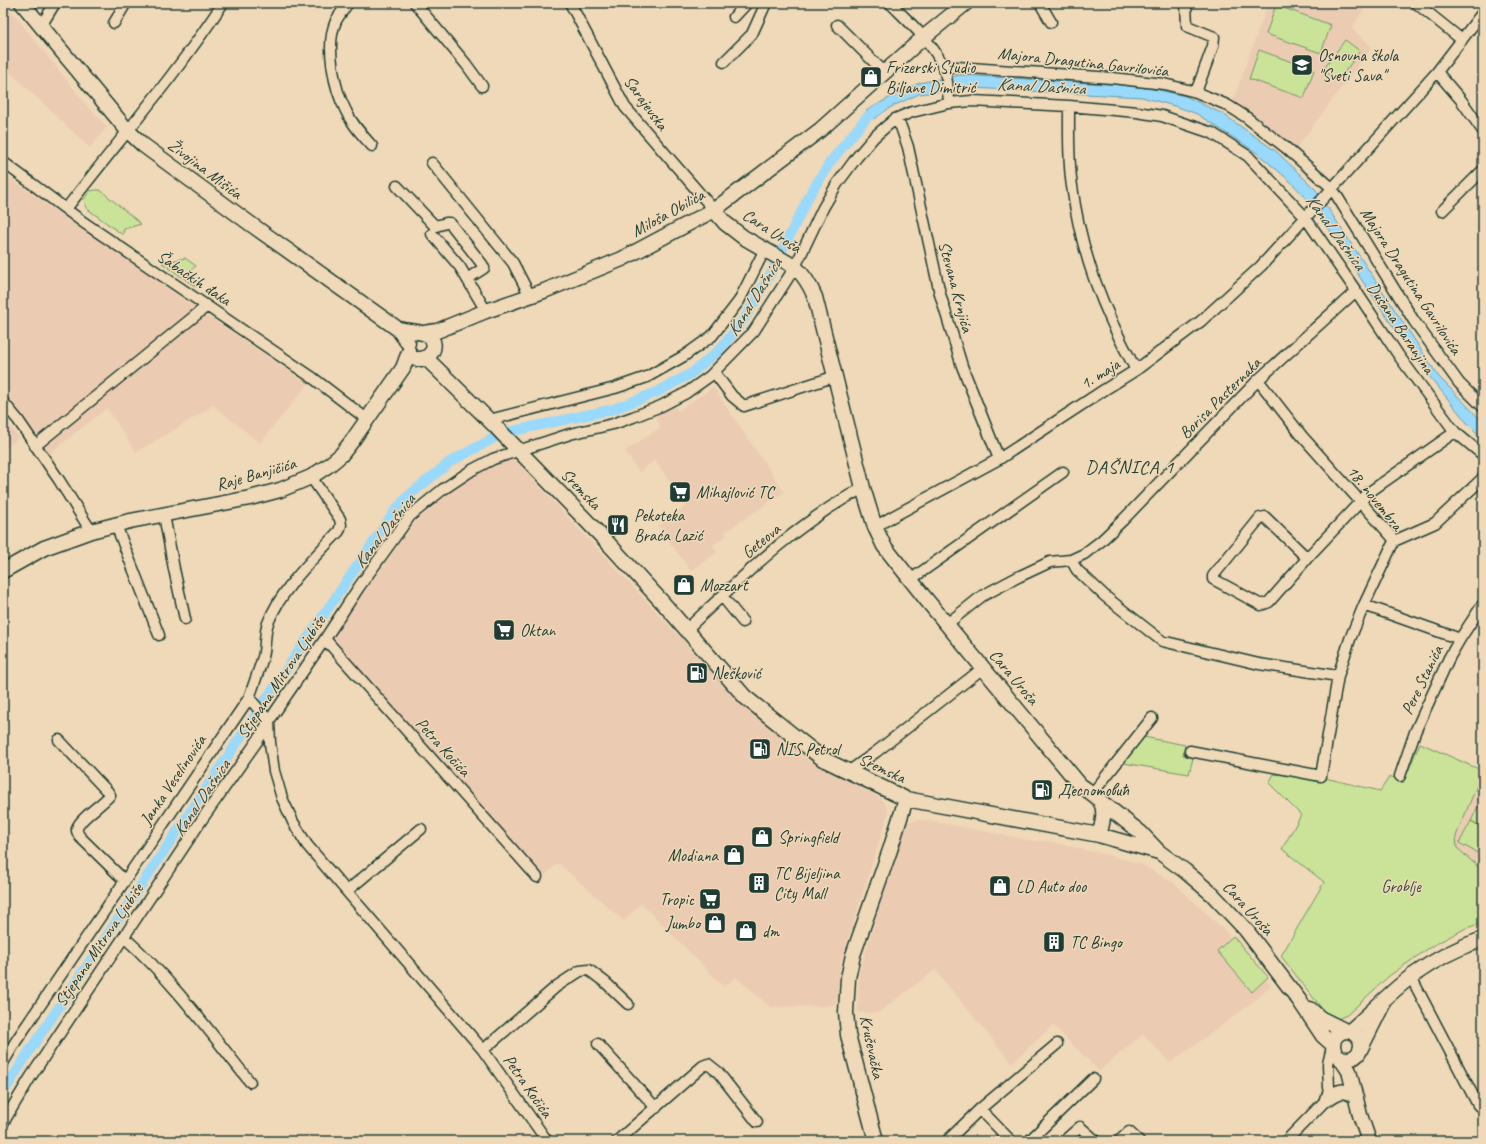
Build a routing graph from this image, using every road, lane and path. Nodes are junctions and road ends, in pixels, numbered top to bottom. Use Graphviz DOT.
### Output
graph roads {
  1 [pos="22,3"];
  2 [pos="55,3"];
  3 [pos="126,3"];
  4 [pos="223,3"];
  5 [pos="348,3"];
  6 [pos="415,3"];
  7 [pos="570,3"];
  8 [pos="747,3"];
  9 [pos="766,3"];
  10 [pos="890,3"];
  11 [pos="966,3"];
  12 [pos="1040,3"];
  13 [pos="1186,3"];
  14 [pos="1416,3"];
  15 [pos="1483,12"];
  16 [pos="734,17"];
  17 [pos="1052,22"];
  18 [pos="114,23"];
  19 [pos="837,25"];
  20 [pos="41,26"];
  21 [pos="924,36"];
  22 [pos="1462,40"];
  23 [pos="724,62"];
  24 [pos="944,69"];
  25 [pos="884,72"];
  26 [pos="1437,72"];
  27 [pos="482,86"];
  28 [pos="1196,92"];
  29 [pos="949,100"];
  30 [pos="1069,106"];
  31 [pos="895,119"];
  32 [pos="127,130"];
  33 [pos="1483,131"];
  34 [pos="372,146"];
  35 [pos="3,162"];
  36 [pos="432,163"];
  37 [pos="1483,170"];
  38 [pos="397,186"];
  39 [pos="1330,190"];
  40 [pos="66,209"];
  41 [pos="714,210"];
  42 [pos="1442,211"];
  43 [pos="1305,217"];
  44 [pos="432,234"];
  45 [pos="765,250"];
  46 [pos="793,266"];
  47 [pos="467,279"];
  48 [pos="1356,291"];
  49 [pos="530,296"];
  50 [pos="207,306"];
  51 [pos="486,311"];
  52 [pos="398,330"];
  53 [pos="427,333"];
  54 [pos="408,348"];
  55 [pos="429,353"];
  56 [pos="403,368"];
  57 [pos="1136,370"];
  58 [pos="714,372"];
  59 [pos="836,376"];
  60 [pos="1258,380"];
  61 [pos="3,402"];
  62 [pos="1483,407"];
  63 [pos="368,420"];
  64 [pos="492,423"];
  65 [pos="1456,432"];
  66 [pos="35,446"];
  67 [pos="519,451"];
  68 [pos="1483,455"];
  69 [pos="999,459"];
  70 [pos="1063,472"];
  71 [pos="311,477"];
  72 [pos="1483,478"];
  73 [pos="863,488"];
  74 [pos="1360,502"];
  75 [pos="164,515"];
  76 [pos="116,525"];
  77 [pos="875,527"];
  78 [pos="91,531"];
  79 [pos="1394,541"];
  80 [pos="1307,558"];
  81 [pos="1071,560"];
  82 [pos="3,571"];
  83 [pos="910,580"];
  84 [pos="722,596"];
  85 [pos="1483,604"];
  86 [pos="1364,605"];
  87 [pos="185,620"];
  88 [pos="743,622"];
  89 [pos="947,624"];
  90 [pos="687,629"];
  91 [pos="159,635"];
  92 [pos="325,639"];
  93 [pos="1460,639"];
  94 [pos="983,668"];
  95 [pos="1338,676"];
  96 [pos="251,700"];
  97 [pos="266,718"];
  98 [pos="1152,718"];
  99 [pos="59,740"];
  100 [pos="1190,751"];
  101 [pos="848,772"];
  102 [pos="1400,776"];
  103 [pos="1096,797"];
  104 [pos="906,799"];
  105 [pos="422,829"];
  106 [pos="1099,835"];
  107 [pos="1159,852"];
  108 [pos="537,877"];
  109 [pos="125,882"];
  110 [pos="347,891"];
  111 [pos="124,937"];
  112 [pos="1483,939"];
  113 [pos="1411,977"];
  114 [pos="1386,998"];
  115 [pos="1299,1000"];
  116 [pos="628,1004"];
  117 [pos="1348,1031"];
  118 [pos="598,1044"];
  119 [pos="1057,1044"];
  120 [pos="483,1050"];
  121 [pos="1360,1050"];
  122 [pos="1336,1052"];
  123 [pos="3,1063"];
  124 [pos="1093,1079"];
  125 [pos="250,1082"];
  126 [pos="1356,1097"];
  127 [pos="1327,1098"];
  128 [pos="1478,1105"];
  129 [pos="656,1108"];
  130 [pos="980,1109"];
  131 [pos="1360,1114"];
  132 [pos="757,1122"];
  133 [pos="3,1123"];
  134 [pos="547,1141"];
  135 [pos="617,1141"];
  136 [pos="876,1141"];
  137 [pos="947,1141"];
  138 [pos="1011,1141"];
  139 [pos="1028,1141"];
  140 [pos="1064,1141"];
  141 [pos="1096,1141"];
  142 [pos="1119,1141"];
  143 [pos="1138,1141"];
  144 [pos="1286,1141"];
  145 [pos="1369,1141"];
  1 -- 20 [label="main road, Živojina Mišića"];
  2 -- 20 [label="street"];
  3 -- 18 [label="street"];
  4 -- 32 [label="street"];
  5 -- 34 [label="street"];
  6 -- 27 [label="street"];
  7 -- 41 [label="street, Sarajevska"];
  8 -- 16 [label="street"];
  9 -- 23 [label="street"];
  10 -- 21 [label="street"];
  11 -- 21 [label="main road, Miloša Obilića"];
  12 -- 17 [label="street"];
  13 -- 28 [label="street"];
  14 -- 22 [label="street"];
  15 -- 22 [label="street"];
  19 -- 25 [label="street"];
  20 -- 32 [label="main road, Živojina Mišića"];
  21 -- 24 [label="street"];
  21 -- 25 [label="main road, Miloša Obilića"];
  22 -- 26 [label="street"];
  24 -- 28 [label="street, Majora Dragutina Gavrilovića"];
  24 -- 29 [label="street"];
  25 -- 41 [label="main road, Miloša Obilića"];
  26 -- 33 [label="street"];
  26 -- 39 [label="street"];
  28 -- 39 [label="street, Majora Dragutina Gavrilovića"];
  29 -- 30 [label="street, Dušana Baranjina"];
  29 -- 31 [label="street, Dušana Baranjina"];
  30 -- 43 [label="street, Dušana Baranjina"];
  30 -- 57 [label="street"];
  31 -- 46 [label="street, Dušana Baranjina"];
  31 -- 69 [label="street, Stevana Krnjića"];
  32 -- 40 [label="street"];
  32 -- 52 [label="main road, Živojina Mišića"];
  35 -- 40 [label="street, Šabačkih đaka"];
  36 -- 49 [label="street"];
  37 -- 42 [label="street"];
  38 -- 47 [label="street"];
  39 -- 43 [label="street, 1. maja"];
  39 -- 62 [label="street, Majora Dragutina Gavrilovića"];
  40 -- 50 [label="street, Šabačkih đaka"];
  41 -- 45 [label="main road, Cara Uroša"];
  41 -- 49 [label="main road, Miloša Obilića"];
  43 -- 48 [label="street, Dušana Baranjina"];
  43 -- 57 [label="street, 1. maja"];
  44 -- 47 [label="street"];
  45 -- 46 [label="main road, Cara Uroša"];
  45 -- 64 [label="street"];
  46 -- 58 [label="street, Dušana Baranjina"];
  46 -- 59 [label="main road, Cara Uroša"];
  47 -- 51 [label="street"];
  48 -- 60 [label="street, Borisa Pasternaka"];
  48 -- 65 [label="street, Dušana Baranjina"];
  49 -- 51 [label="main road, Miloša Obilića"];
  50 -- 63 [label="street, Šabačkih đaka"];
  50 -- 66 [label="street"];
  51 -- 53 [label="main road, Miloša Obilića"];
  52 -- 53 [label="main road"];
  52 -- 54 [label="main road"];
  53 -- 54 [label="main road"];
  53 -- 55 [label="main road"];
  54 -- 55 [label="main road, Sremska"];
  54 -- 56 [label="main road, Raje Banjičića"];
  55 -- 56 [label="main road"];
  55 -- 64 [label="main road, Sremska"];
  56 -- 63 [label="main road, Raje Banjičića"];
  57 -- 69 [label="street, 1. maja"];
  58 -- 59 [label="street"];
  58 -- 67 [label="street, Stjepana Mitrova Ljubiše"];
  59 -- 73 [label="main road, Cara Uroša"];
  60 -- 74 [label="street, 18. novembra"];
  60 -- 81 [label="street, Borisa Pasternaka"];
  61 -- 66 [label="street"];
  63 -- 71 [label="main road, Raje Banjičića"];
  64 -- 67 [label="main road, Sremska"];
  65 -- 68 [label="street, Dušana Baranjina"];
  65 -- 74 [label="street"];
  66 -- 78 [label="street"];
  67 -- 90 [label="main road, Sremska"];
  67 -- 92 [label="street, Stjepana Mitrova Ljubiše"];
  69 -- 77 [label="street, 1. maja"];
  70 -- 83 [label="street"];
  71 -- 75 [label="main road, Raje Banjičića"];
  71 -- 96 [label="street"];
  72 -- 79 [label="street"];
  73 -- 77 [label="main road, Cara Uroša"];
  73 -- 84 [label="street, Geteova"];
  74 -- 79 [label="street, 18. novembra"];
  74 -- 80 [label="street"];
  75 -- 76 [label="main road, Raje Banjičića"];
  75 -- 87 [label="street"];
  76 -- 78 [label="main road, Raje Banjičića"];
  76 -- 91 [label="street"];
  77 -- 83 [label="main road, Cara Uroša"];
  78 -- 82 [label="main road, Raje Banjičića"];
  79 -- 86 [label="street, 18. novembra"];
  80 -- 80 [label="street"];
  81 -- 89 [label="street, Borisa Pasternaka"];
  81 -- 95 [label="street"];
  83 -- 89 [label="main road, Cara Uroša"];
  84 -- 88 [label="street"];
  84 -- 90 [label="street, Geteova"];
  85 -- 93 [label="street, Pere Stanića"];
  86 -- 93 [label="street"];
  86 -- 95 [label="street, 18. novembra"];
  89 -- 94 [label="main road, Cara Uroša"];
  90 -- 101 [label="main road, Sremska"];
  92 -- 97 [label="street, Stjepana Mitrova Ljubiše"];
  92 -- 108 [label="street, Petra Kočića"];
  93 -- 102 [label="street, Pere Stanića"];
  94 -- 101 [label="street"];
  94 -- 103 [label="main road, Cara Uroša"];
  95 -- 100 [label="street, 18. novembra"];
  96 -- 97 [label="street"];
  96 -- 109 [label="street, Janka Veselinovića"];
  97 -- 110 [label="street, Petra Kočića"];
  97 -- 111 [label="street, Stjepana Mitrova Ljubiše"];
  98 -- 103 [label="street"];
  99 -- 109 [label="street"];
  101 -- 104 [label="main road, Sremska"];
  103 -- 106 [label="main road"];
  103 -- 107 [label="main road, Cara Uroša"];
  104 -- 106 [label="main road, Sremska"];
  104 -- 136 [label="main road, Kruševačka"];
  105 -- 110 [label="street"];
  106 -- 107 [label="main road, Sremska"];
  107 -- 115 [label="main road, Cara Uroša"];
  109 -- 123 [label="street, Janka Veselinovića"];
  110 -- 120 [label="street, Petra Kočića"];
  111 -- 125 [label="street"];
  111 -- 133 [label="street, Stjepana Mitrova Ljubiše"];
  112 -- 113 [label="main road"];
  113 -- 114 [label="main road"];
  113 -- 128 [label="street"];
  114 -- 117 [label="main road"];
  114 -- 121 [label="main road"];
  115 -- 117 [label="main road"];
  115 -- 122 [label="main road"];
  116 -- 120 [label="street, Petra Kočića"];
  117 -- 121 [label="main road"];
  117 -- 122 [label="main road"];
  118 -- 129 [label="street"];
  119 -- 130 [label="street"];
  120 -- 134 [label="street, Petra Kočića"];
  121 -- 122 [label="main road"];
  121 -- 131 [label="main road"];
  122 -- 126 [label="main road"];
  122 -- 127 [label="street"];
  124 -- 139 [label="street"];
  126 -- 127 [label="main road"];
  126 -- 131 [label="main road"];
  127 -- 144 [label="street"];
  129 -- 132 [label="street"];
  129 -- 135 [label="street"];
  130 -- 137 [label="street"];
  130 -- 138 [label="street"];
  131 -- 145 [label="main road"];
  140 -- 141 [label="street"];
  142 -- 143 [label="street"];
}
